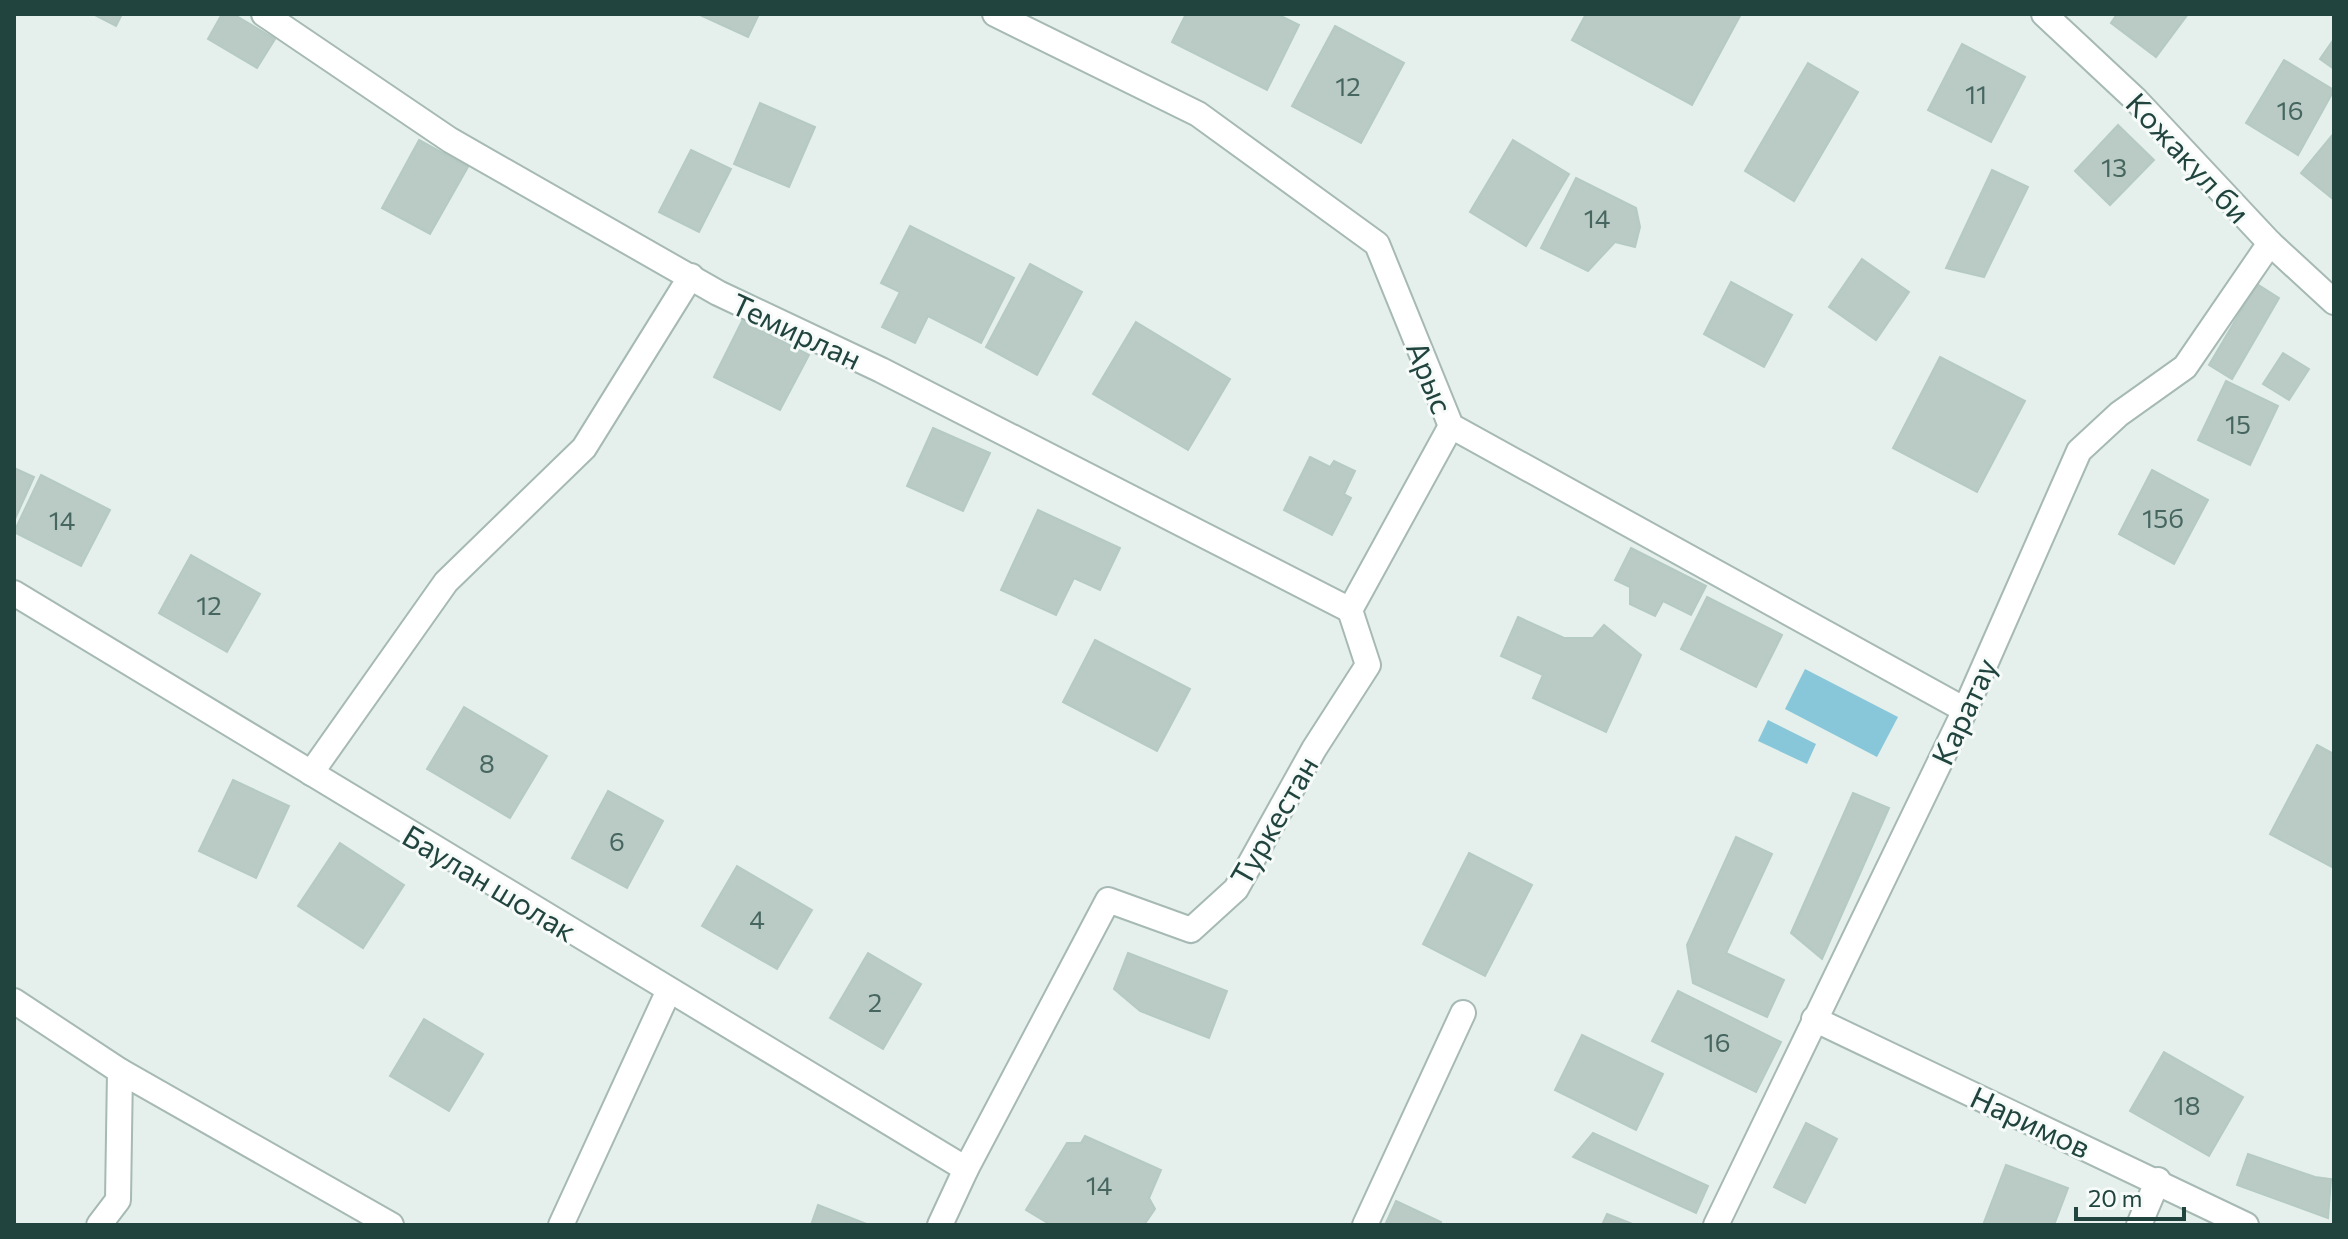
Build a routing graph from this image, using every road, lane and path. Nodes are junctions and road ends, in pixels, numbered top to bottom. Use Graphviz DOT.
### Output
graph roads {
  1 [pos="264,14"];
  2 [pos="995,14"];
  3 [pos="2044,14"];
  4 [pos="2270,243"];
  5 [pos="691,276"];
  6 [pos="2334,302"];
  7 [pos="1451,426"];
  8 [pos="14,593"];
  9 [pos="1350,610"];
  10 [pos="1965,710"];
  11 [pos="311,773"];
  12 [pos="669,990"];
  13 [pos="14,1001"];
  14 [pos="1463,1013"];
  15 [pos="1814,1019"];
  16 [pos="120,1071"];
  17 [pos="966,1169"];
  18 [pos="2158,1180"];
  19 [pos="99,1225"];
  20 [pos="391,1225"];
  21 [pos="561,1225"];
  22 [pos="940,1225"];
  23 [pos="1365,1225"];
  24 [pos="1716,1225"];
  25 [pos="2139,1225"];
  26 [pos="2246,1225"];
  1 -- 5 [label="street, Темирлан"];
  2 -- 7 [label="street, Арыс"];
  3 -- 4 [label="street, Кожакул би"];
  4 -- 6 [label="street, Кожакул би"];
  4 -- 10 [label="street, Каратау"];
  5 -- 9 [label="street, Темирлан"];
  5 -- 11 [label="street"];
  7 -- 9 [label="street"];
  7 -- 10 [label="street, Арыс"];
  8 -- 11 [label="street, Баулан шолак"];
  9 -- 17 [label="street, Туркестан"];
  10 -- 15 [label="street, Каратау"];
  11 -- 12 [label="street, Баулан шолак"];
  12 -- 17 [label="street, Баулан шолак"];
  12 -- 21 [label="street"];
  13 -- 16 [label="street"];
  14 -- 23 [label="street"];
  15 -- 18 [label="street, Наримов"];
  15 -- 24 [label="street, Каратау"];
  16 -- 19 [label="street"];
  16 -- 20 [label="street"];
  17 -- 22 [label="street, Туркестан"];
  18 -- 25 [label="street"];
  18 -- 26 [label="street, Наримов"];
}
